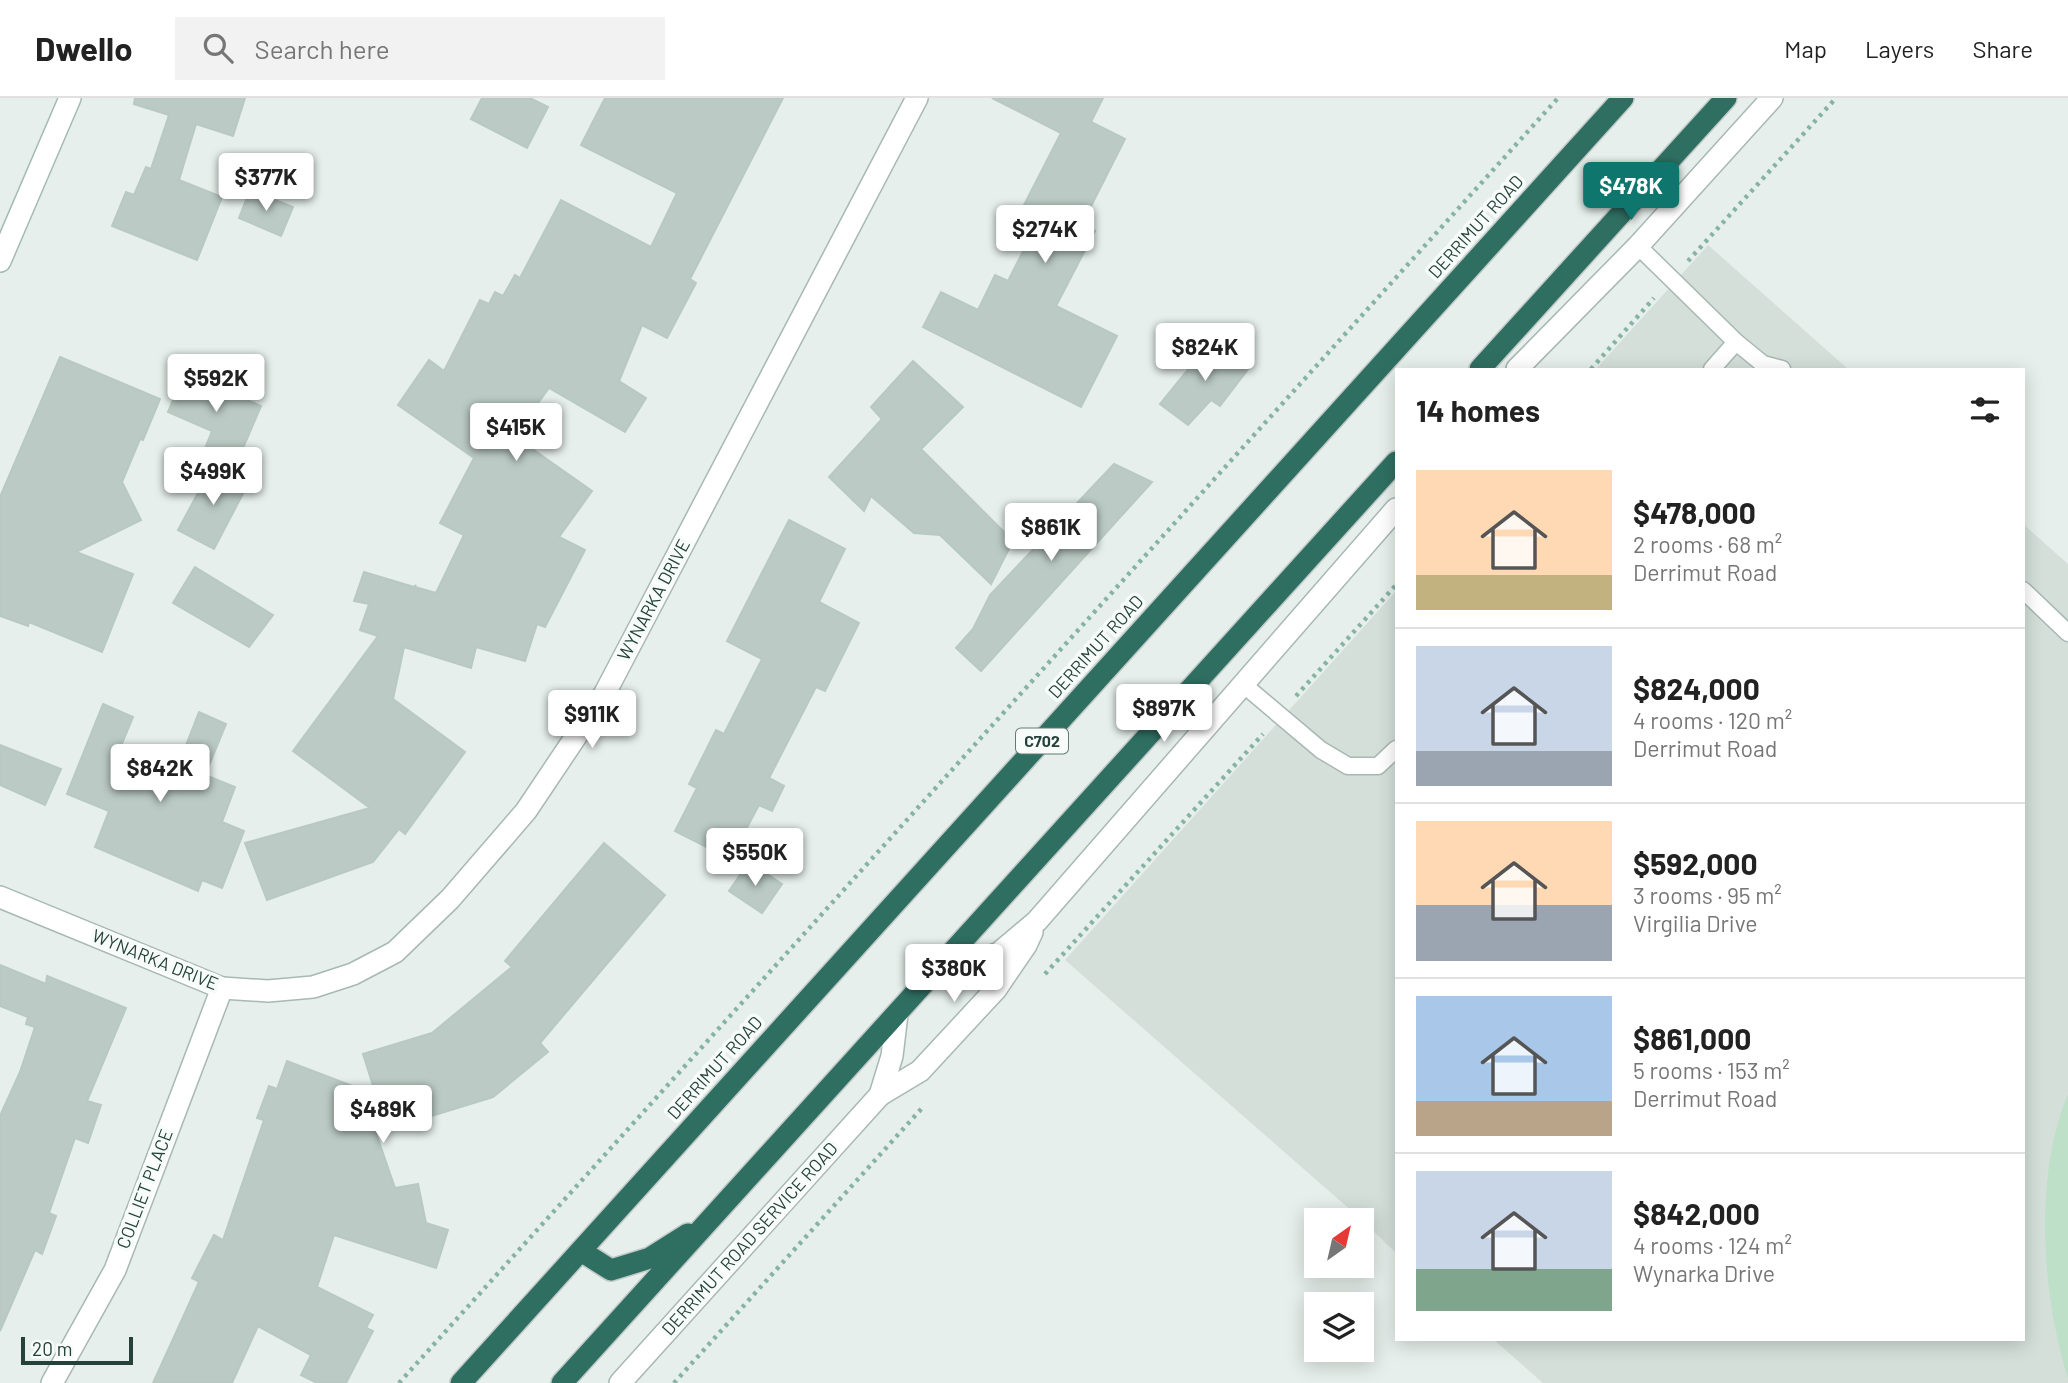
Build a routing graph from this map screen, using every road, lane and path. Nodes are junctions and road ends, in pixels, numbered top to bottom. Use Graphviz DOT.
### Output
graph roads {
  1 [pos="70,98"];
  2 [pos="917,98"];
  3 [pos="1558,98"];
  4 [pos="1623,98"];
  5 [pos="1726,98"];
  6 [pos="1772,98"];
  7 [pos="1836,98"];
  8 [pos="1638,246"];
  9 [pos="0,261"];
  10 [pos="1671,279"];
  11 [pos="1736,342"];
  12 [pos="1481,368"];
  13 [pos="1518,368"];
  14 [pos="1592,368"];
  15 [pos="1713,368"];
  16 [pos="1778,368"];
  17 [pos="1395,463"];
  18 [pos="1395,510"];
  19 [pos="2025,592"];
  20 [pos="2068,633"];
  21 [pos="1244,685"];
  22 [pos="1395,750"];
  23 [pos="0,897"];
  24 [pos="1037,921"];
  25 [pos="930,978"];
  26 [pos="222,988"];
  27 [pos="897,1014"];
  28 [pos="880,1095"];
  29 [pos="711,1219"];
  30 [pos="581,1251"];
  31 [pos="52,1383"];
  32 [pos="399,1383"];
  33 [pos="461,1383"];
  34 [pos="562,1383"];
  35 [pos="620,1383"];
  1 -- 9 [label="street"];
  2 -- 26 [label="street, WYNARKA DRIVE"];
  3 -- 32 [label="path"];
  4 -- 30 [label="highway, DERRIMUT ROAD / C702"];
  5 -- 12 [label="highway"];
  6 -- 8 [label="street"];
  7 -- 10 [label="path"];
  8 -- 10 [label="lane"];
  8 -- 13 [label="street"];
  10 -- 11 [label="lane"];
  10 -- 14 [label="path"];
  11 -- 15 [label="lane"];
  11 -- 16 [label="lane"];
  17 -- 25 [label="highway"];
  18 -- 21 [label="street, DERRIMUT ROAD SERVICE ROAD"];
  19 -- 20 [label="lane"];
  21 -- 22 [label="lane"];
  21 -- 24 [label="street, DERRIMUT ROAD SERVICE ROAD"];
  23 -- 26 [label="street, WYNARKA DRIVE"];
  24 -- 25 [label="street, DERRIMUT ROAD SERVICE ROAD"];
  24 -- 28 [label="street, DERRIMUT ROAD SERVICE ROAD"];
  25 -- 27 [label="highway"];
  26 -- 31 [label="street, COLLIET PLACE"];
  27 -- 28 [label="street, DERRIMUT ROAD SERVICE ROAD"];
  27 -- 29 [label="highway"];
  28 -- 35 [label="street, DERRIMUT ROAD SERVICE ROAD"];
  29 -- 30 [label="highway"];
  29 -- 34 [label="highway"];
  30 -- 33 [label="highway, DERRIMUT ROAD / C702"];
}
